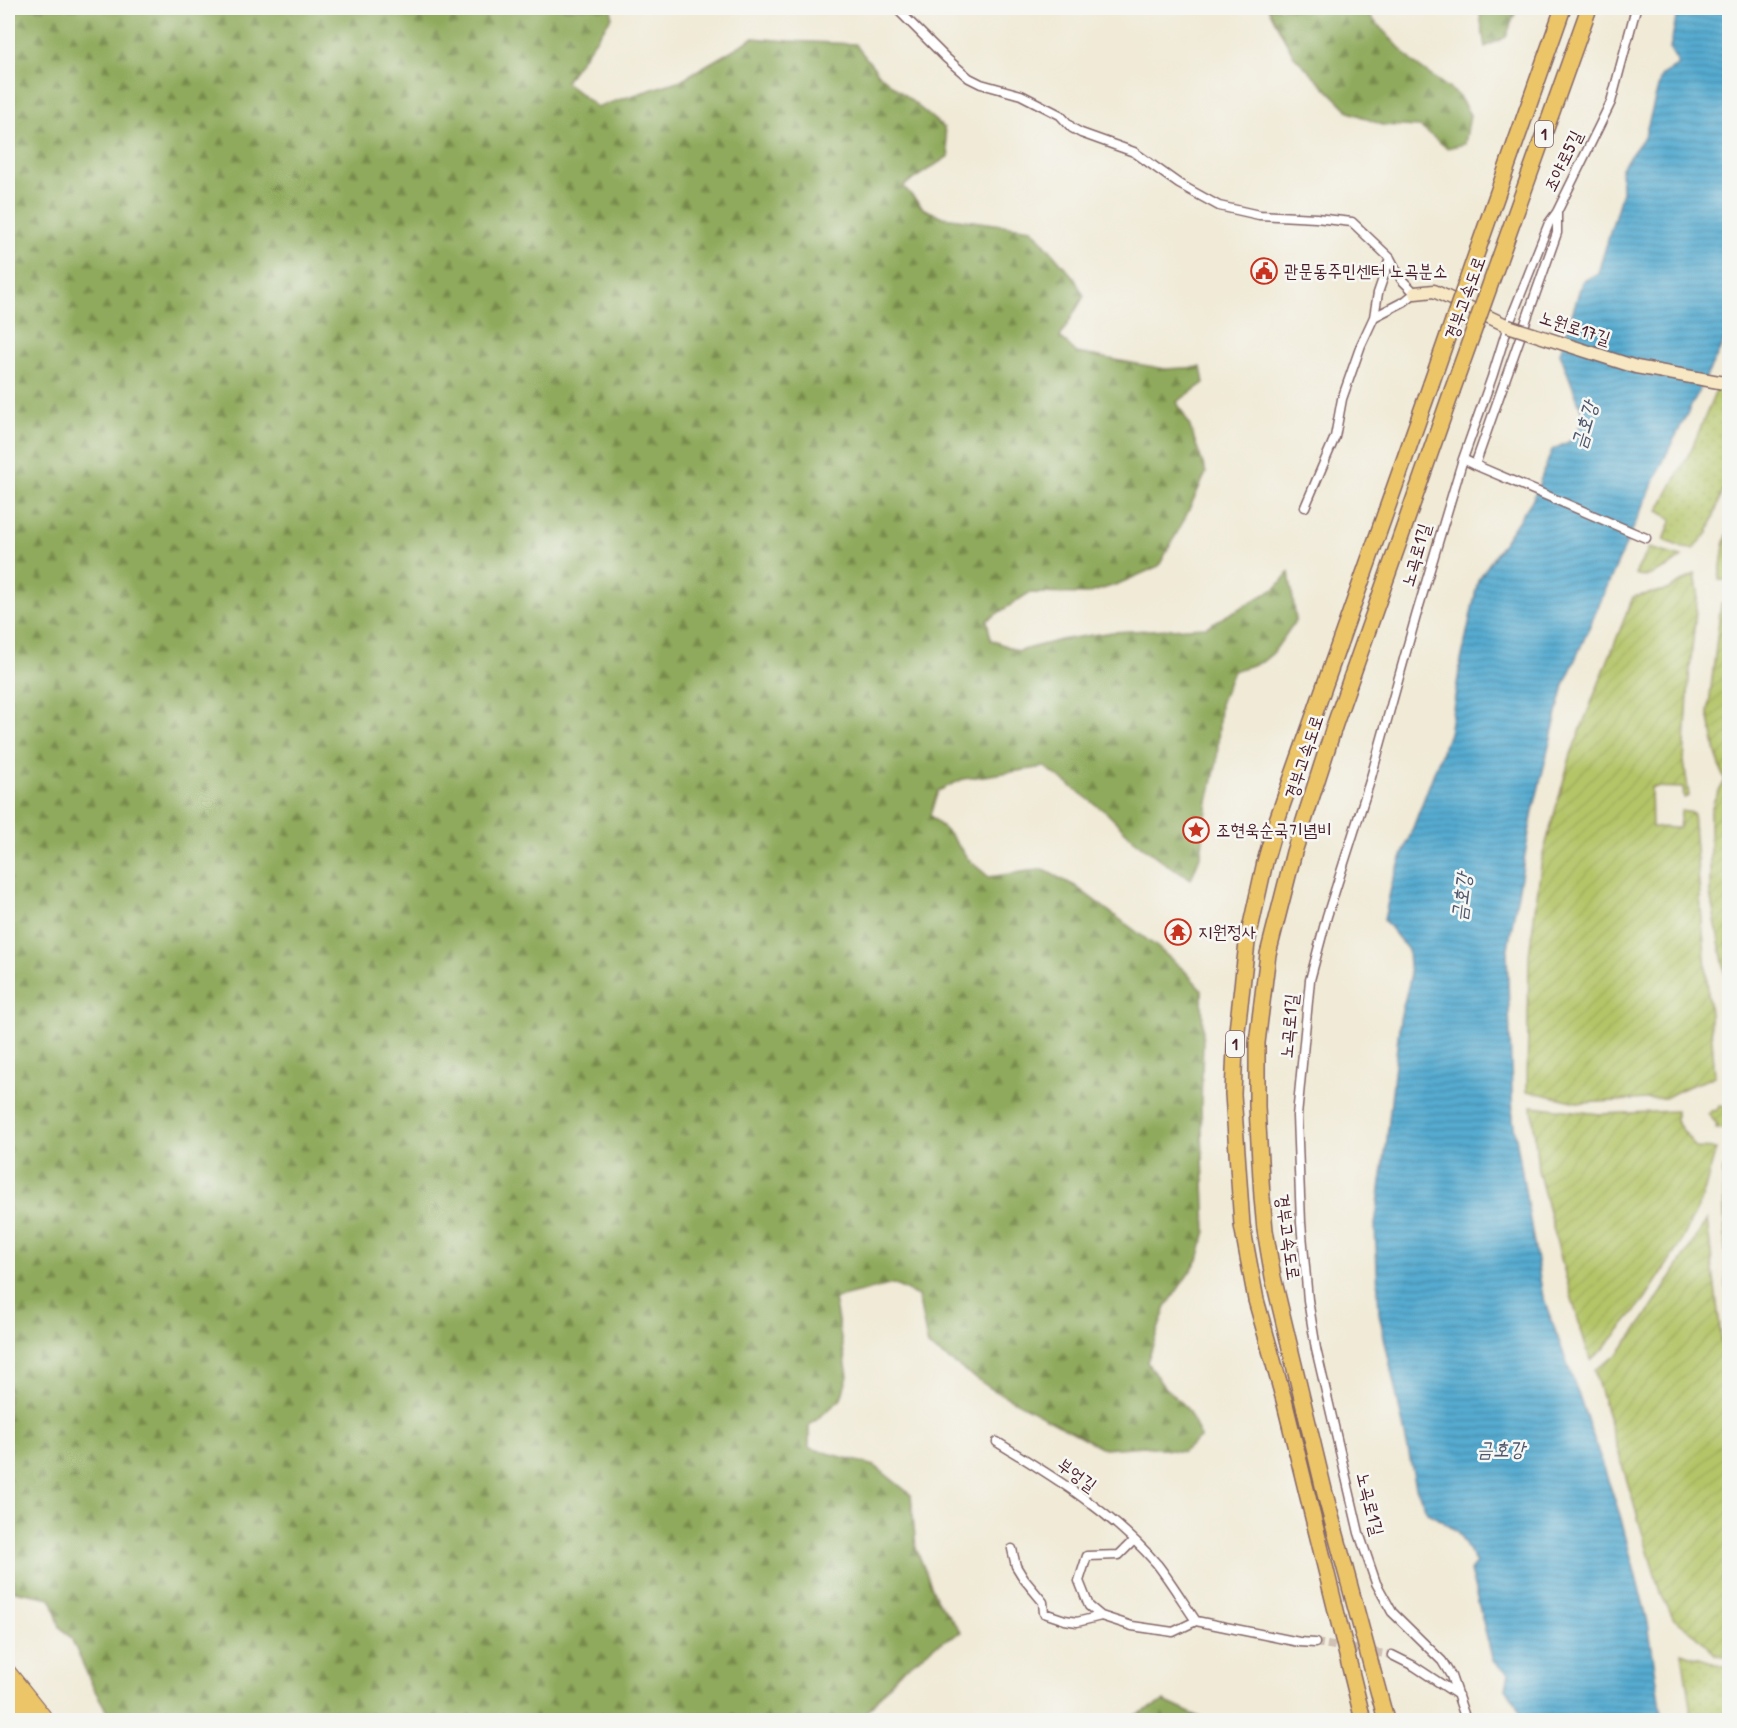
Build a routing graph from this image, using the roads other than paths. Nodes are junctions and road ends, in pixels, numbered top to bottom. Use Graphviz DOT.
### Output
graph roads {
  1 [pos="896,8"];
  2 [pos="1563,8"];
  3 [pos="1589,8"];
  4 [pos="1636,8"];
  5 [pos="1557,212"];
  6 [pos="1390,258"];
  7 [pos="1414,293"];
  8 [pos="1374,317"];
  9 [pos="1508,326"];
  10 [pos="1730,384"];
  11 [pos="1463,459"];
  12 [pos="1475,465"];
  13 [pos="1305,507"];
  14 [pos="1646,538"];
  15 [pos="997,1442"];
  16 [pos="1134,1540"];
  17 [pos="1012,1549"];
  18 [pos="1101,1616"];
  19 [pos="1196,1621"];
  20 [pos="1316,1643"];
  21 [pos="1392,1655"];
  22 [pos="8,1671"];
  23 [pos="8,1690"];
  24 [pos="1458,1695"];
  25 [pos="32,1720"];
  26 [pos="47,1720"];
  27 [pos="1363,1720"];
  28 [pos="1386,1720"];
  29 [pos="1466,1720"];
  1 -- 6 [label="street"];
  2 -- 27 [label="highway, 경부고속도로 / 1, bridge"];
  3 -- 28 [label="highway, 경부고속도로 / 1, bridge"];
  4 -- 5 [label="street, 조야로5길"];
  5 -- 9 [label="street, 조야로5길"];
  5 -- 12 [label="street"];
  6 -- 7 [label="street"];
  6 -- 8 [label="street"];
  7 -- 8 [label="street"];
  7 -- 9 [label="main road, 노원로17길"];
  8 -- 13 [label="street"];
  9 -- 10 [label="main road, 노원로17길, bridge"];
  9 -- 11 [label="street, 노곡로1길"];
  11 -- 12 [label="street"];
  11 -- 24 [label="street, 노곡로1길"];
  12 -- 14 [label="street"];
  15 -- 16 [label="street, 부엉길"];
  16 -- 18 [label="street"];
  16 -- 19 [label="street, 부엉길"];
  17 -- 18 [label="street"];
  18 -- 19 [label="street"];
  19 -- 20 [label="street"];
  21 -- 24 [label="street"];
  22 -- 26 [label="main road"];
  23 -- 25 [label="main road"];
  24 -- 29 [label="street, 노곡로1길"];
}
